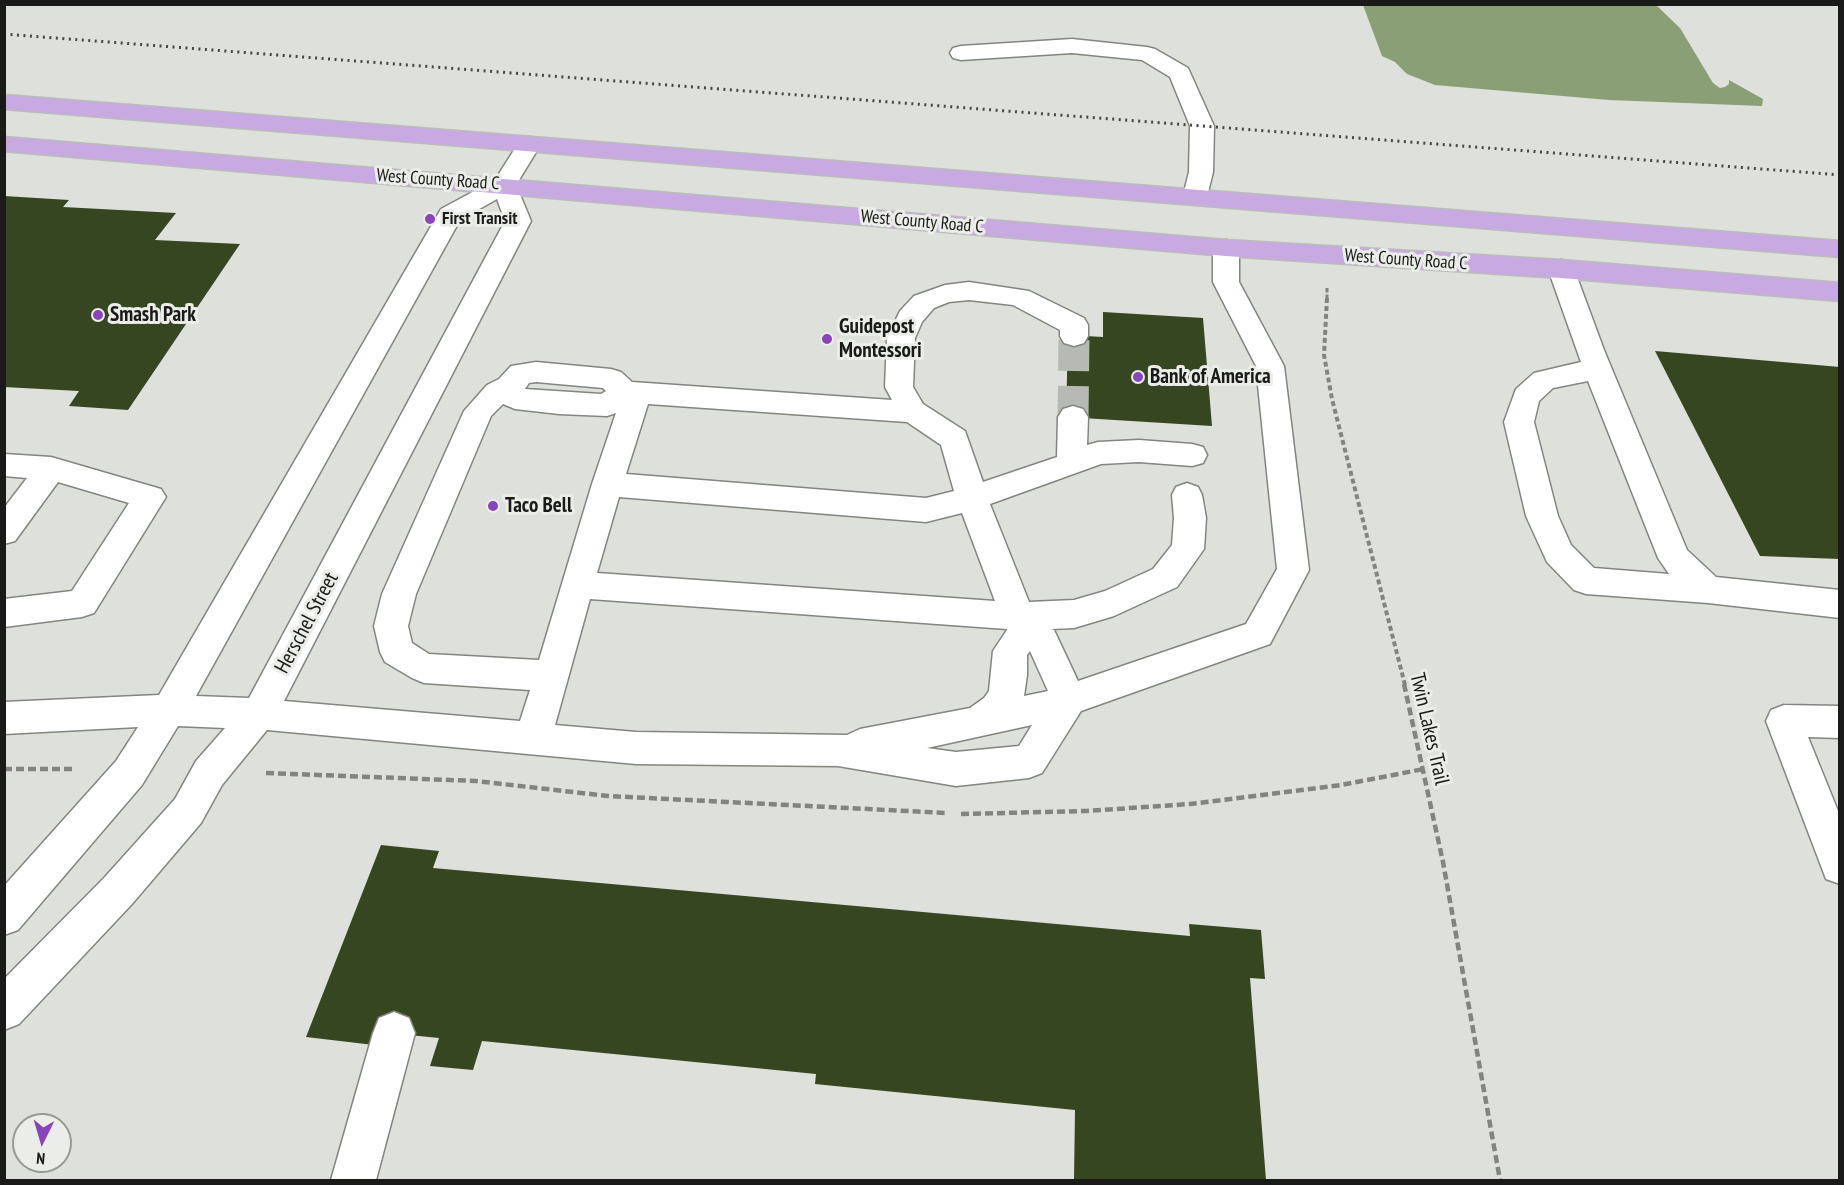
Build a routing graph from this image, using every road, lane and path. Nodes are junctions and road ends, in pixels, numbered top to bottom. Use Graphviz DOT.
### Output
graph roads {
  1 [pos="961,53"];
  2 [pos="4,102"];
  3 [pos="4,144"];
  4 [pos="529,144"];
  5 [pos="504,185"];
  6 [pos="1195,196"];
  7 [pos="1226,248"];
  8 [pos="1839,249"];
  9 [pos="1561,270"];
  10 [pos="1327,287"];
  11 [pos="1839,292"];
  12 [pos="1074,336"];
  13 [pos="1598,369"];
  14 [pos="630,392"];
  15 [pos="913,412"];
  16 [pos="1072,417"];
  17 [pos="1192,455"];
  18 [pos="1072,464"];
  19 [pos="4,465"];
  20 [pos="51,469"];
  21 [pos="607,484"];
  22 [pos="1187,495"];
  23 [pos="972,498"];
  24 [pos="4,532"];
  25 [pos="578,585"];
  26 [pos="1708,590"];
  27 [pos="1839,604"];
  28 [pos="4,613"];
  29 [pos="1022,625"];
  30 [pos="552,676"];
  31 [pos="1069,699"];
  32 [pos="170,710"];
  33 [pos="259,714"];
  34 [pos="4,718"];
  35 [pos="978,722"];
  36 [pos="1839,722"];
  37 [pos="533,739"];
  38 [pos="838,750"];
  39 [pos="4,769"];
  40 [pos="73,770"];
  41 [pos="1839,866"];
  42 [pos="4,916"];
  43 [pos="4,1010"];
  44 [pos="394,1033"];
  45 [pos="353,1180"];
  46 [pos="1500,1180"];
  1 -- 6 [label="street"];
  2 -- 4 [label="main road"];
  3 -- 5 [label="main road, West County Road C"];
  4 -- 5 [label="street"];
  4 -- 6 [label="main road"];
  5 -- 7 [label="main road, West County Road C"];
  5 -- 32 [label="street"];
  5 -- 33 [label="street, Herschel Street"];
  6 -- 8 [label="main road"];
  7 -- 9 [label="main road, West County Road C"];
  7 -- 31 [label="street"];
  9 -- 11 [label="main road, West County Road C"];
  9 -- 13 [label="street"];
  10 -- 46 [label="path, Twin Lakes Trail"];
  12 -- 15 [label="street"];
  13 -- 26 [label="street"];
  13 -- 26 [label="street"];
  14 -- 15 [label="street"];
  14 -- 21 [label="street"];
  14 -- 30 [label="street"];
  15 -- 23 [label="street"];
  16 -- 18 [label="street"];
  17 -- 18 [label="street"];
  18 -- 23 [label="street"];
  19 -- 20 [label="street"];
  20 -- 24 [label="street"];
  20 -- 28 [label="street"];
  21 -- 23 [label="street"];
  21 -- 25 [label="street"];
  22 -- 29 [label="street"];
  23 -- 29 [label="street"];
  25 -- 29 [label="street"];
  25 -- 30 [label="street"];
  26 -- 27 [label="street"];
  29 -- 31 [label="street"];
  29 -- 35 [label="street"];
  30 -- 37 [label="street"];
  31 -- 35 [label="street"];
  31 -- 38 [label="street"];
  32 -- 33 [label="street"];
  32 -- 34 [label="street"];
  32 -- 42 [label="street"];
  33 -- 37 [label="street"];
  33 -- 43 [label="street, Herschel Street"];
  35 -- 38 [label="street"];
  36 -- 41 [label="street"];
  37 -- 38 [label="street"];
  39 -- 40 [label="path"];
  44 -- 45 [label="street"];
}
